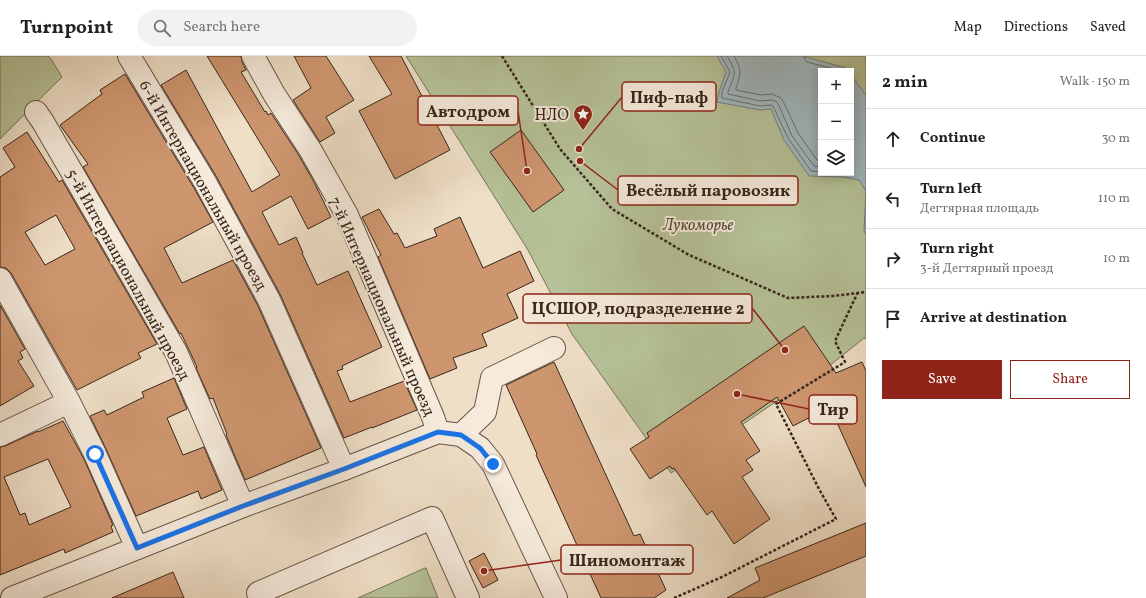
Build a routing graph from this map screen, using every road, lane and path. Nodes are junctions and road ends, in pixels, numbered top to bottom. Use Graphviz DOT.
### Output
graph roads {
  1 [pos="129,56"];
  2 [pos="253,56"];
  3 [pos="502,56"];
  4 [pos="36,112"];
  5 [pos="0,279"];
  6 [pos="866,292"];
  7 [pos="857,294"];
  8 [pos="554,348"];
  9 [pos="69,402"];
  10 [pos="438,432"];
  11 [pos="0,434"];
  12 [pos="461,435"];
  13 [pos="344,469"];
  14 [pos="243,506"];
  15 [pos="137,548"];
  16 [pos="258,593"];
  17 [pos="12,598"];
  18 [pos="468,598"];
  19 [pos="554,598"];
  20 [pos="674,598"];
  1 -- 13 [label="street, 6-й Интернациональный проезд"];
  2 -- 10 [label="street, 7-й Интернациональный проезд"];
  3 -- 7 [label="path"];
  4 -- 14 [label="street, 5-й Интернациональный проезд"];
  5 -- 9 [label="street"];
  6 -- 7 [label="path"];
  7 -- 20 [label="path"];
  8 -- 12 [label="street"];
  9 -- 11 [label="street"];
  9 -- 15 [label="street"];
  10 -- 12 [label="street"];
  10 -- 13 [label="street"];
  12 -- 19 [label="street"];
  13 -- 14 [label="street"];
  14 -- 15 [label="street"];
  15 -- 17 [label="street"];
  16 -- 18 [label="street"];
}
